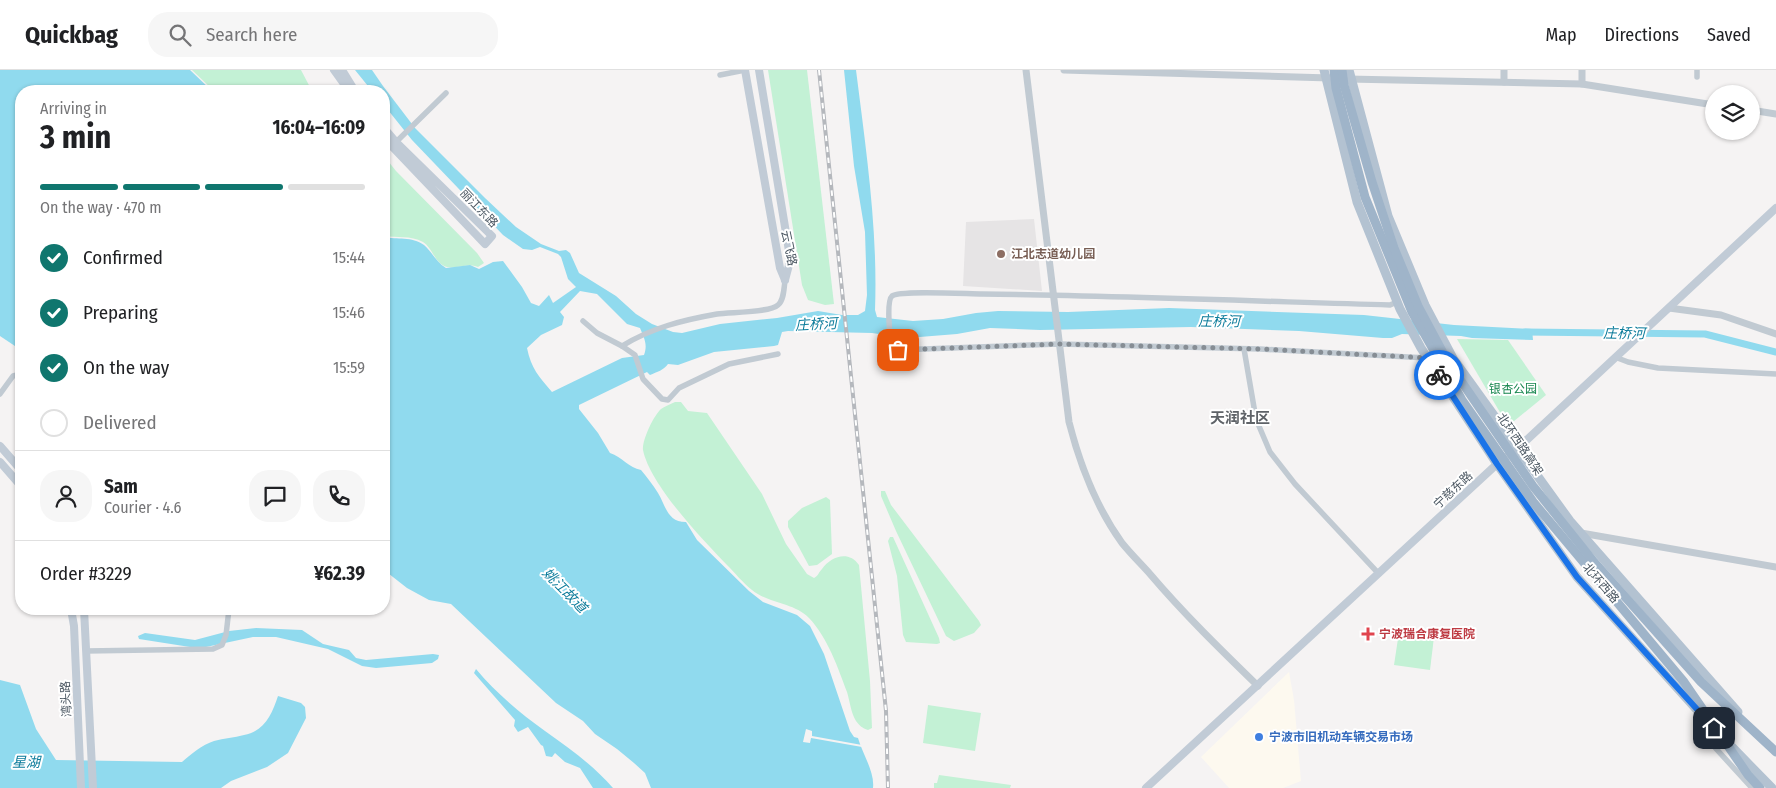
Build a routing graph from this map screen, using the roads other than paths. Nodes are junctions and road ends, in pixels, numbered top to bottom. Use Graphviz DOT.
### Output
graph roads {
  1 [pos="334,70"];
  2 [pos="342,70"];
  3 [pos="745,70"];
  4 [pos="759,70"];
  5 [pos="1026,70"];
  6 [pos="1064,70"];
  7 [pos="1334,70"];
  8 [pos="1342,70"];
  9 [pos="1504,70"];
  10 [pos="1582,70"];
  11 [pos="1697,70"];
  12 [pos="1325,74"];
  13 [pos="1350,74"];
  14 [pos="720,75"];
  15 [pos="1698,77"];
  16 [pos="1504,82"];
  17 [pos="1582,84"];
  18 [pos="345,85"];
  19 [pos="351,85"];
  20 [pos="446,93"];
  21 [pos="1705,104"];
  22 [pos="1760,111"];
  23 [pos="1776,114"];
  24 [pos="390,138"];
  25 [pos="390,142"];
  26 [pos="394,144"];
  27 [pos="1776,208"];
  28 [pos="785,280"];
  29 [pos="1054,298"];
  30 [pos="1399,305"];
  31 [pos="1669,308"];
  32 [pos="583,321"];
  33 [pos="1776,334"];
  34 [pos="1059,344"];
  35 [pos="622,346"];
  36 [pos="1244,348"];
  37 [pos="778,354"];
  38 [pos="1616,357"];
  39 [pos="1428,358"];
  40 [pos="1776,374"];
  41 [pos="15,376"];
  42 [pos="0,394"];
  43 [pos="0,446"];
  44 [pos="1518,448"];
  45 [pos="0,462"];
  46 [pos="15,463"];
  47 [pos="1497,464"];
  48 [pos="15,479"];
  49 [pos="1581,533"];
  50 [pos="1776,567"];
  51 [pos="1379,574"];
  52 [pos="72,615"];
  53 [pos="84,615"];
  54 [pos="228,615"];
  55 [pos="86,650"];
  56 [pos="1258,686"];
  57 [pos="1704,717"];
  58 [pos="1776,754"];
  59 [pos="82,788"];
  60 [pos="93,788"];
  61 [pos="1146,788"];
  62 [pos="1752,788"];
  63 [pos="1760,788"];
  64 [pos="1772,788"];
  1 -- 18 [label="main road"];
  2 -- 19 [label="main road"];
  3 -- 14 [label="street"];
  3 -- 28 [label="main road, 云飞路"];
  4 -- 28 [label="main road, 云飞路"];
  5 -- 29 [label="street"];
  6 -- 12 [label="street"];
  7 -- 63 [label="highway, 北环西路高架"];
  8 -- 58 [label="highway, 北环西路高架"];
  9 -- 16 [label="street"];
  10 -- 17 [label="street"];
  11 -- 15 [label="street"];
  12 -- 13 [label="street"];
  12 -- 30 [label="main road, 北环西路"];
  13 -- 16 [label="street"];
  13 -- 44 [label="main road, 北环西路"];
  16 -- 17 [label="street"];
  17 -- 21 [label="street"];
  20 -- 26 [label="street"];
  22 -- 23 [label="street"];
  24 -- 26 [label="main road, 丽江东路"];
  25 -- 26 [label="main road, 丽江东路"];
  26 -- 26 [label="main road, 丽江东路"];
  27 -- 31 [label="main road, 宁慈东路"];
  28 -- 35 [label="street"];
  29 -- 30 [label="street"];
  29 -- 34 [label="street"];
  29 -- 34 [label="street"];
  30 -- 39 [label="main road, 北环西路"];
  31 -- 33 [label="street"];
  31 -- 38 [label="main road, 宁慈东路"];
  32 -- 35 [label="street"];
  34 -- 36 [label="street"];
  34 -- 56 [label="street"];
  35 -- 37 [label="street"];
  36 -- 39 [label="street"];
  36 -- 51 [label="street"];
  38 -- 40 [label="street"];
  38 -- 44 [label="main road, 宁慈东路"];
  39 -- 47 [label="main road, 北环西路"];
  41 -- 42 [label="street"];
  43 -- 46 [label="main road"];
  44 -- 47 [label="main road, 宁慈东路"];
  44 -- 49 [label="main road, 北环西路"];
  45 -- 48 [label="main road"];
  47 -- 51 [label="main road, 宁慈东路"];
  47 -- 57 [label="main road, 北环西路"];
  49 -- 50 [label="street"];
  49 -- 58 [label="main road, 北环西路"];
  51 -- 56 [label="main road, 宁慈东路"];
  52 -- 59 [label="main road, 湾头路"];
  53 -- 55 [label="main road, 湾头路"];
  54 -- 55 [label="street"];
  55 -- 60 [label="main road, 湾头路"];
  56 -- 61 [label="main road, 宁慈东路"];
  57 -- 62 [label="street"];
  57 -- 64 [label="main road, 北环西路"];
}
